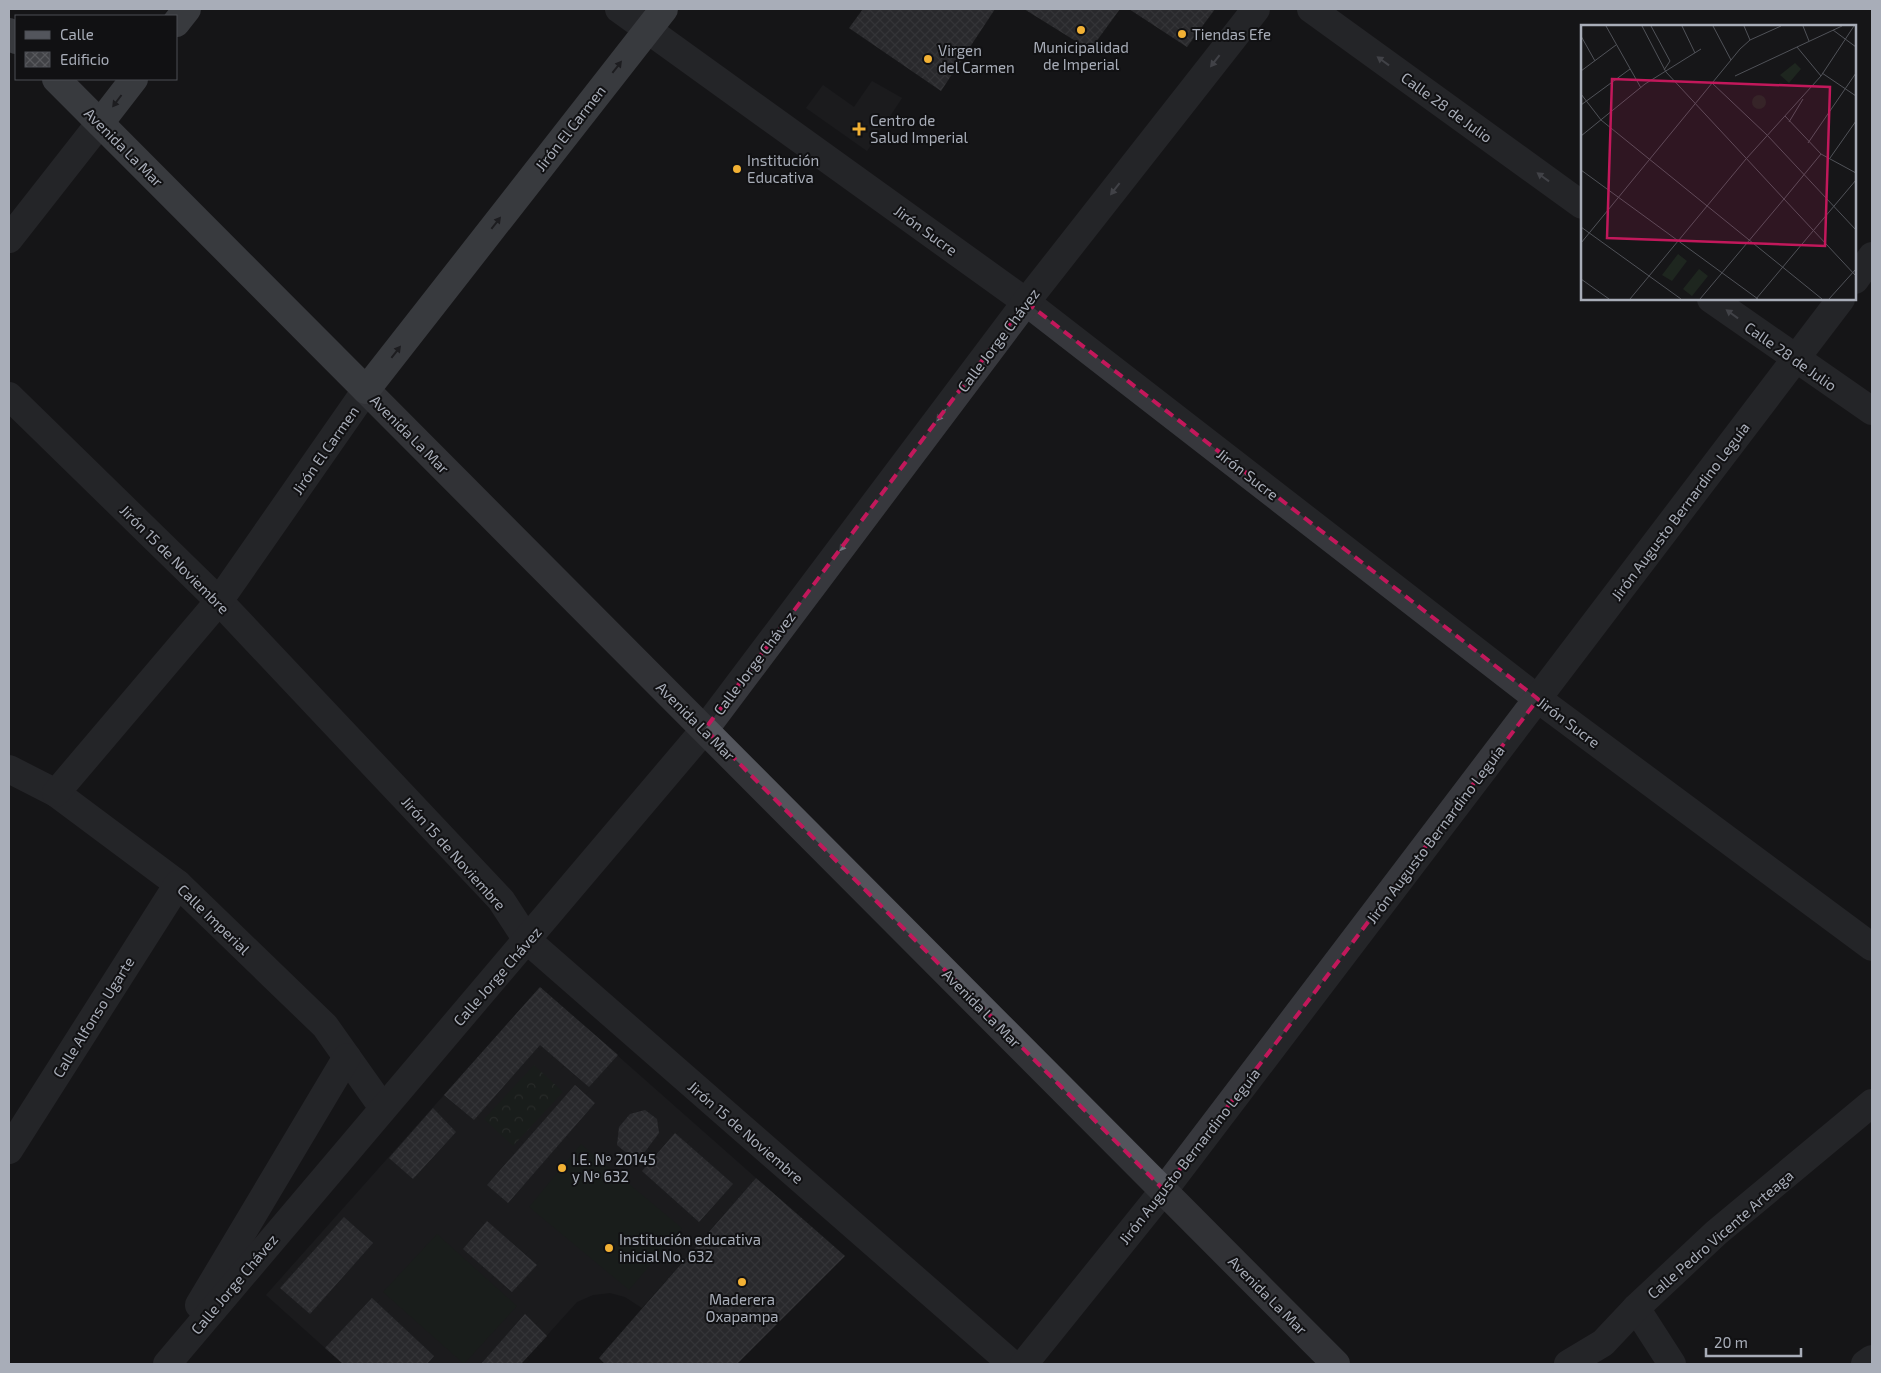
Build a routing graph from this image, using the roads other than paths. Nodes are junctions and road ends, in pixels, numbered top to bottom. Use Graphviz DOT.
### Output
graph roads {
  1 [pos="187,9"];
  2 [pos="619,9"];
  3 [pos="664,9"];
  4 [pos="1256,9"];
  5 [pos="1311,9"];
  6 [pos="178,20"];
  7 [pos="647,30"];
  8 [pos="57,80"];
  9 [pos="133,80"];
  10 [pos="100,123"];
  11 [pos="1581,204"];
  12 [pos="9,239"];
  13 [pos="1872,256"];
  14 [pos="1856,279"];
  15 [pos="1712,300"];
  16 [pos="1840,300"];
  17 [pos="1026,302"];
  18 [pos="1796,360"];
  19 [pos="366,390"];
  20 [pos="9,396"];
  21 [pos="1872,411"];
  22 [pos="219,601"];
  23 [pos="1538,699"];
  24 [pos="705,729"];
  25 [pos="9,769"];
  26 [pos="56,793"];
  27 [pos="178,884"];
  28 [pos="527,940"];
  29 [pos="1872,947"];
  30 [pos="347,1058"];
  31 [pos="1872,1103"];
  32 [pos="383,1108"];
  33 [pos="9,1150"];
  34 [pos="1164,1190"];
  35 [pos="1636,1308"];
  36 [pos="1872,1359"];
  37 [pos="165,1364"];
  38 [pos="1012,1364"];
  39 [pos="1024,1364"];
  40 [pos="1336,1364"];
  41 [pos="1568,1364"];
  42 [pos="1672,1364"];
  43 [pos="1865,1364"];
  1 -- 6 [label="highway"];
  2 -- 7 [label="street, Jirón Sucre"];
  3 -- 7 [label="highway, Jirón El Carmen"];
  4 -- 17 [label="street, Calle Jorge Chávez, one-way"];
  11 -- 5 [label="street, Calle 28 de Julio, one-way"];
  7 -- 17 [label="street, Jirón Sucre"];
  19 -- 7 [label="highway, Jirón El Carmen, one-way"];
  8 -- 10 [label="highway, Avenida La Mar"];
  9 -- 10 [label="highway, one-way"];
  10 -- 12 [label="street"];
  10 -- 19 [label="highway, Avenida La Mar"];
  13 -- 14 [label="street"];
  18 -- 15 [label="street, Calle 28 de Julio, one-way"];
  16 -- 18 [label="street, Jirón Augusto Bernardino Leguía"];
  17 -- 23 [label="street, Jirón Sucre"];
  17 -- 24 [label="street, Calle Jorge Chávez, one-way"];
  18 -- 21 [label="street, Calle 28 de Julio"];
  18 -- 23 [label="street, Jirón Augusto Bernardino Leguía"];
  19 -- 22 [label="street, Jirón El Carmen"];
  19 -- 24 [label="main road, Avenida La Mar"];
  20 -- 22 [label="street, Jirón 15 de Noviembre"];
  22 -- 26 [label="street, Jirón El Carmen"];
  22 -- 28 [label="street, Jirón 15 de Noviembre"];
  23 -- 29 [label="street, Jirón Sucre"];
  23 -- 34 [label="street, Jirón Augusto Bernardino Leguía"];
  24 -- 28 [label="street, Calle Jorge Chávez"];
  24 -- 34 [label="main road, Avenida La Mar"];
  25 -- 26 [label="street, Calle Imperial"];
  26 -- 27 [label="street, Calle Imperial"];
  27 -- 30 [label="street, Calle Imperial"];
  27 -- 33 [label="street, Calle Alfonso Ugarte"];
  28 -- 32 [label="street, Calle Jorge Chávez"];
  28 -- 38 [label="street, Jirón 15 de Noviembre"];
  30 -- 32 [label="street, Calle Imperial"];
  30 -- 37 [label="street"];
  31 -- 35 [label="street, Calle Pedro Vicente Arteaga"];
  32 -- 37 [label="street, Calle Jorge Chávez"];
  34 -- 39 [label="street, Jirón Augusto Bernardino Leguía"];
  34 -- 40 [label="main road, Avenida La Mar"];
  35 -- 41 [label="street, Calle Pedro Vicente Arteaga"];
  35 -- 42 [label="street"];
  36 -- 43 [label="street"];
}
